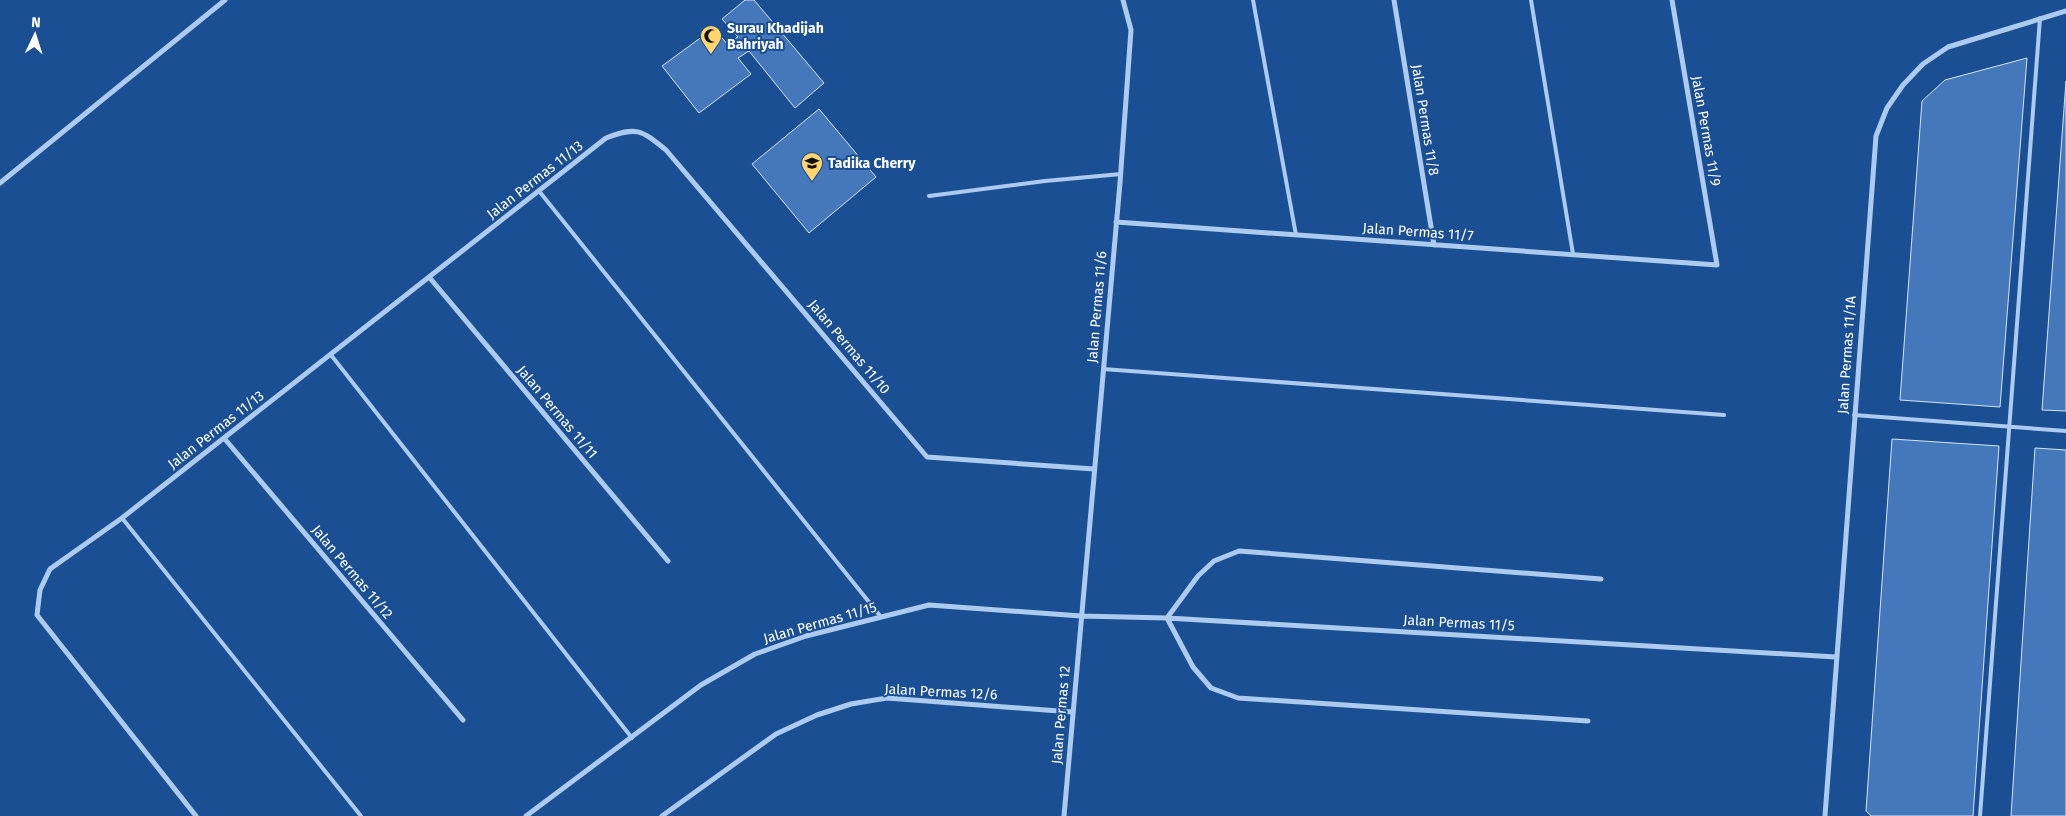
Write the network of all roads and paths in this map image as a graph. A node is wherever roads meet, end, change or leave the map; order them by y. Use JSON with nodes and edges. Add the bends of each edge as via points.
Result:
{"nodes":[{"id":1,"x":225,"y":0,"type":"edge"},
{"id":2,"x":1123,"y":0,"type":"edge"},
{"id":3,"x":1254,"y":0,"type":"edge"},
{"id":4,"x":1394,"y":0,"type":"edge"},
{"id":5,"x":1531,"y":0,"type":"edge"},
{"id":6,"x":1672,"y":0,"type":"edge"},
{"id":7,"x":2066,"y":11,"type":"edge"},
{"id":8,"x":2040,"y":18,"type":"junction"},
{"id":9,"x":639,"y":131,"type":"joint"},
{"id":10,"x":1120,"y":174,"type":"junction"},
{"id":11,"x":0,"y":183,"type":"edge"},
{"id":12,"x":539,"y":191,"type":"junction"},
{"id":13,"x":929,"y":196,"type":"dead end"},
{"id":14,"x":1116,"y":222,"type":"junction"},
{"id":15,"x":1296,"y":235,"type":"junction"},
{"id":16,"x":1434,"y":244,"type":"junction"},
{"id":17,"x":1572,"y":254,"type":"junction"},
{"id":18,"x":1718,"y":265,"type":"joint"},
{"id":19,"x":429,"y":277,"type":"junction"},
{"id":20,"x":331,"y":355,"type":"junction"},
{"id":21,"x":1103,"y":369,"type":"junction"},
{"id":22,"x":1724,"y":414,"type":"dead end"},
{"id":23,"x":1854,"y":415,"type":"junction"},
{"id":24,"x":2010,"y":427,"type":"junction"},
{"id":25,"x":2066,"y":432,"type":"edge"},
{"id":26,"x":224,"y":438,"type":"junction"},
{"id":27,"x":1094,"y":470,"type":"junction"},
{"id":28,"x":122,"y":518,"type":"junction"},
{"id":29,"x":668,"y":561,"type":"dead end"},
{"id":30,"x":1601,"y":579,"type":"dead end"},
{"id":31,"x":1080,"y":616,"type":"junction"},
{"id":32,"x":881,"y":617,"type":"junction"},
{"id":33,"x":1167,"y":618,"type":"junction"},
{"id":34,"x":1836,"y":656,"type":"junction"},
{"id":35,"x":1072,"y":712,"type":"junction"},
{"id":36,"x":463,"y":720,"type":"dead end"},
{"id":37,"x":1588,"y":721,"type":"dead end"},
{"id":38,"x":632,"y":738,"type":"junction"},
{"id":39,"x":196,"y":816,"type":"edge"},
{"id":40,"x":361,"y":816,"type":"edge"},
{"id":41,"x":526,"y":816,"type":"edge"},
{"id":42,"x":662,"y":816,"type":"edge"},
{"id":43,"x":1064,"y":816,"type":"edge"},
{"id":44,"x":1825,"y":816,"type":"edge"},
{"id":45,"x":1980,"y":816,"type":"edge"}],
"edges":[{"from":1,"to":11,"type":"street"},
{"from":2,"to":10,"type":"street","name":"Jalan Permas 11/6","via":[[1130,30]]},
{"from":3,"to":15,"type":"lane"},
{"from":4,"to":16,"type":"street","name":"Jalan Permas 11/8"},
{"from":5,"to":17,"type":"lane"},
{"from":6,"to":18,"type":"street","name":"Jalan Permas 11/9"},
{"from":7,"to":8,"type":"street","name":"Jalan Permas 11/1A"},
{"from":8,"to":23,"type":"street","name":"Jalan Permas 11/1A","via":[[1948,47],[1923,64],[1887,108],[1876,136]]},
{"from":8,"to":24,"type":"lane"},
{"from":9,"to":12,"type":"street","name":"Jalan Permas 11/13","via":[[606,138]]},
{"from":9,"to":27,"type":"street","name":"Jalan Permas 11/10","via":[[666,150],[927,457]]},
{"from":10,"to":13,"type":"lane"},
{"from":10,"to":14,"type":"street","name":"Jalan Permas 11/6"},
{"from":12,"to":19,"type":"street","name":"Jalan Permas 11/13"},
{"from":12,"to":32,"type":"lane"},
{"from":14,"to":15,"type":"street","name":"Jalan Permas 11/7"},
{"from":14,"to":21,"type":"street","name":"Jalan Permas 11/6"},
{"from":15,"to":16,"type":"street","name":"Jalan Permas 11/7"},
{"from":16,"to":17,"type":"street","name":"Jalan Permas 11/7"},
{"from":17,"to":18,"type":"street","name":"Jalan Permas 11/7"},
{"from":19,"to":20,"type":"street","name":"Jalan Permas 11/13"},
{"from":19,"to":29,"type":"street","name":"Jalan Permas 11/11"},
{"from":20,"to":26,"type":"street","name":"Jalan Permas 11/13"},
{"from":20,"to":38,"type":"lane"},
{"from":21,"to":22,"type":"lane"},
{"from":21,"to":27,"type":"street","name":"Jalan Permas 11/6"},
{"from":23,"to":24,"type":"lane"},
{"from":23,"to":34,"type":"street","name":"Jalan Permas 11/1A"},
{"from":24,"to":25,"type":"lane"},
{"from":24,"to":45,"type":"lane"},
{"from":26,"to":28,"type":"street","name":"Jalan Permas 11/13"},
{"from":26,"to":36,"type":"street","name":"Jalan Permas 11/12"},
{"from":27,"to":31,"type":"street","name":"Jalan Permas 11/6"},
{"from":28,"to":39,"type":"street","name":"Jalan Permas 11/13","via":[[50,569],[40,590],[37,615]]},
{"from":28,"to":40,"type":"lane"},
{"from":30,"to":33,"type":"street","via":[[1239,552],[1214,561],[1198,576]]},
{"from":31,"to":32,"type":"street","name":"Jalan Permas 11/15","via":[[929,605]]},
{"from":31,"to":33,"type":"street","name":"Jalan Permas 11/5"},
{"from":31,"to":35,"type":"street","name":"Jalan Permas 12"},
{"from":32,"to":38,"type":"street","name":"Jalan Permas 11/15","via":[[806,636],[755,654],[701,685]]},
{"from":33,"to":34,"type":"street","name":"Jalan Permas 11/5"},
{"from":33,"to":37,"type":"street","via":[[1193,667],[1210,688],[1238,698]]},
{"from":34,"to":44,"type":"street","name":"Jalan Permas 11/1A"},
{"from":35,"to":42,"type":"street","name":"Jalan Permas 12/6","via":[[887,698],[851,704],[776,734]]},
{"from":35,"to":43,"type":"street","name":"Jalan Permas 12"},
{"from":38,"to":41,"type":"street","name":"Jalan Permas 11/15"}]}
